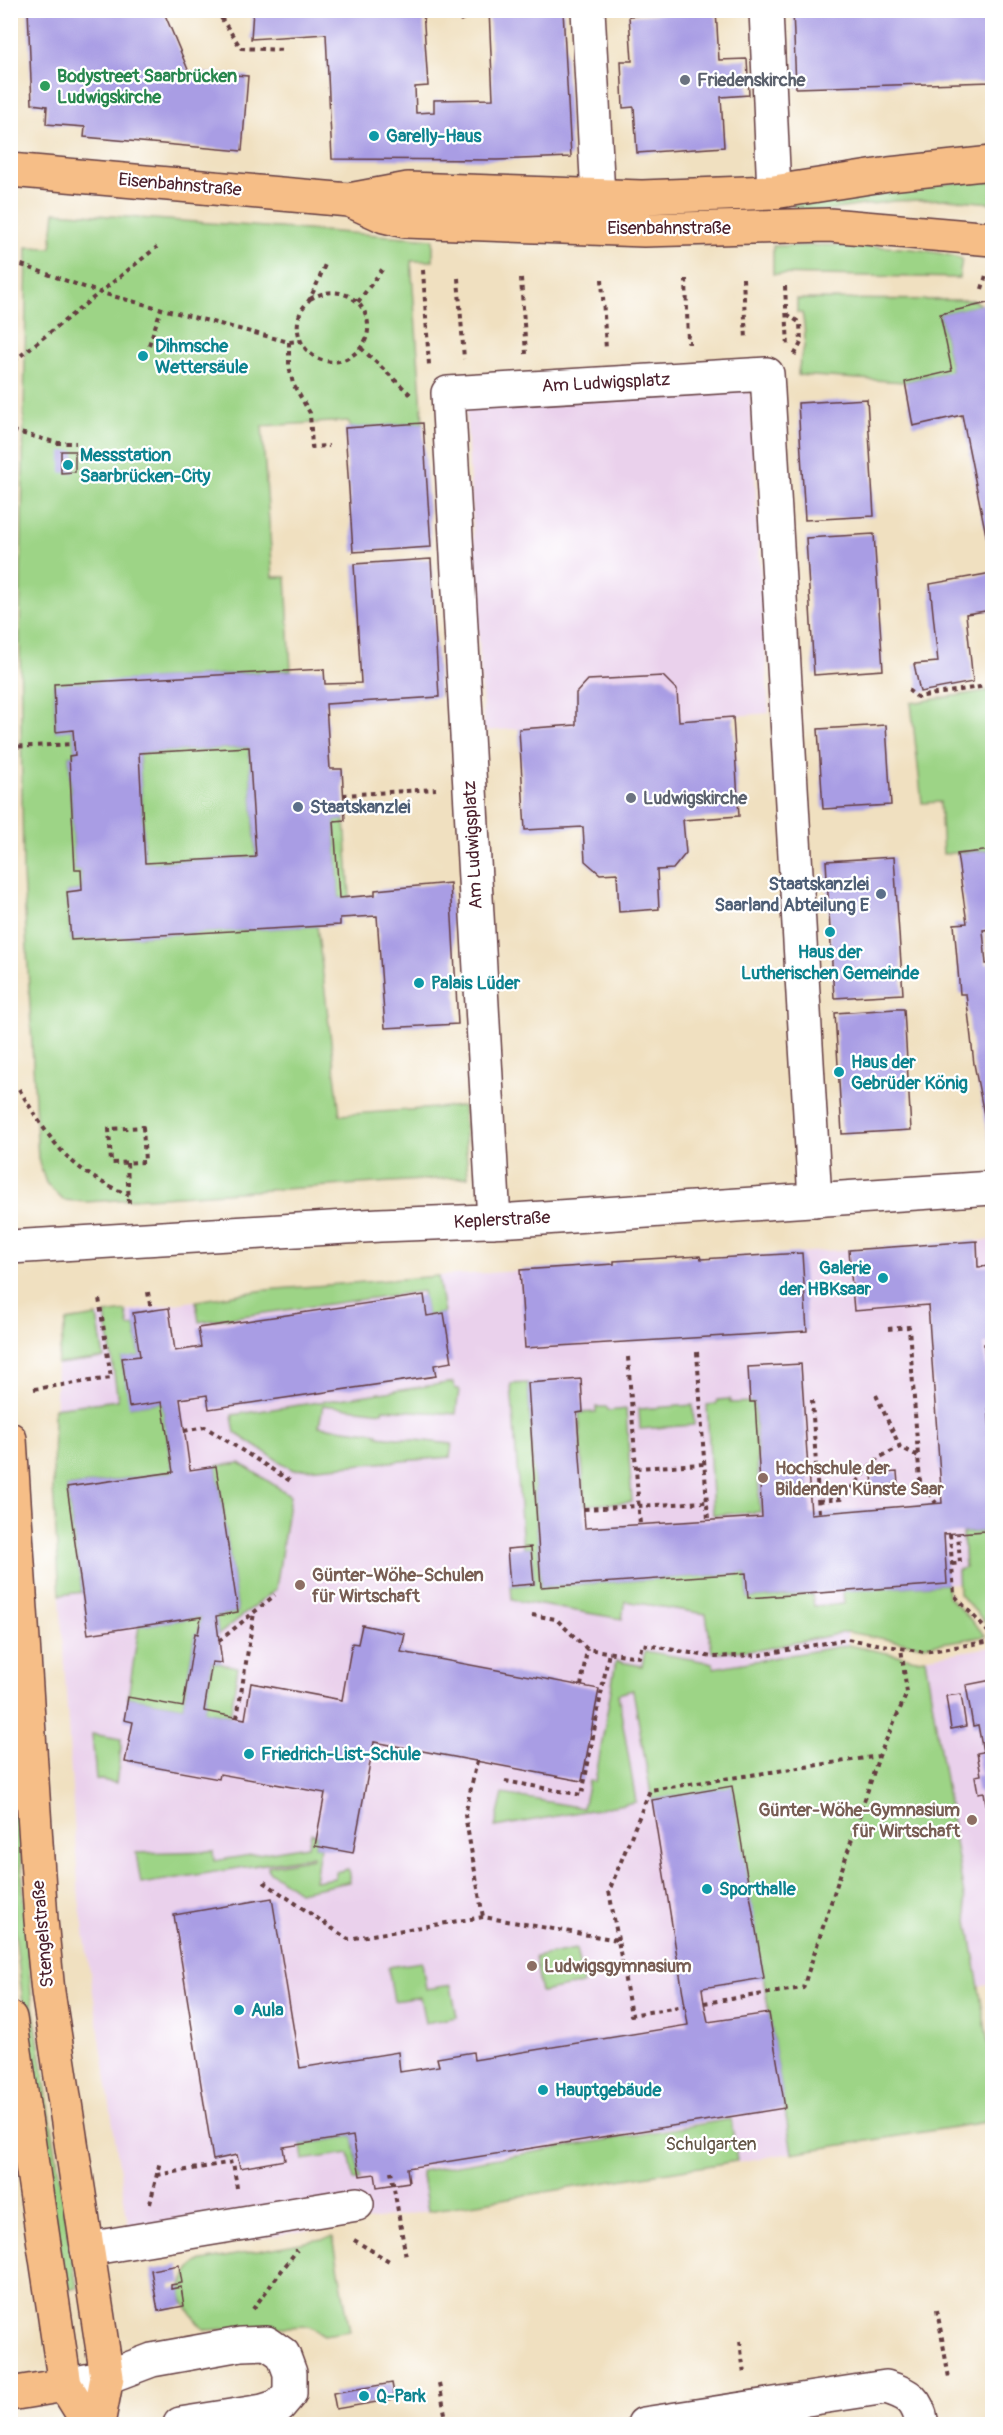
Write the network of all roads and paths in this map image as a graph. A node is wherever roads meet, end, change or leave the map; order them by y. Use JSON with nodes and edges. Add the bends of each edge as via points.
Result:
{"nodes":[{"id":1,"x":216,"y":10,"type":"edge"},
{"id":2,"x":588,"y":10,"type":"edge"},
{"id":3,"x":766,"y":10,"type":"edge"},
{"id":4,"x":284,"y":50,"type":"dead end"},
{"id":5,"x":993,"y":164,"type":"edge"},
{"id":6,"x":10,"y":170,"type":"edge"},
{"id":7,"x":774,"y":192,"type":"junction"},
{"id":8,"x":598,"y":196,"type":"junction"},
{"id":9,"x":349,"y":200,"type":"junction"},
{"id":10,"x":10,"y":203,"type":"edge"},
{"id":11,"x":993,"y":218,"type":"edge"},
{"id":12,"x":13,"y":221,"type":"dead end"},
{"id":13,"x":829,"y":225,"type":"junction"},
{"id":14,"x":993,"y":239,"type":"edge"},
{"id":15,"x":157,"y":247,"type":"dead end"},
{"id":16,"x":13,"y":262,"type":"dead end"},
{"id":17,"x":327,"y":262,"type":"dead end"},
{"id":18,"x":384,"y":267,"type":"dead end"},
{"id":19,"x":423,"y":270,"type":"dead end"},
{"id":20,"x":458,"y":278,"type":"dead end"},
{"id":21,"x":521,"y":278,"type":"dead end"},
{"id":22,"x":743,"y":278,"type":"dead end"},
{"id":23,"x":602,"y":279,"type":"dead end"},
{"id":24,"x":686,"y":279,"type":"dead end"},
{"id":25,"x":785,"y":286,"type":"dead end"},
{"id":26,"x":102,"y":293,"type":"junction"},
{"id":27,"x":310,"y":299,"type":"junction"},
{"id":28,"x":358,"y":302,"type":"junction"},
{"id":29,"x":161,"y":309,"type":"junction"},
{"id":30,"x":787,"y":314,"type":"junction"},
{"id":31,"x":606,"y":340,"type":"dead end"},
{"id":32,"x":735,"y":340,"type":"dead end"},
{"id":33,"x":300,"y":341,"type":"junction"},
{"id":34,"x":289,"y":342,"type":"junction"},
{"id":35,"x":700,"y":342,"type":"dead end"},
{"id":36,"x":148,"y":345,"type":"dead end"},
{"id":37,"x":788,"y":345,"type":"dead end"},
{"id":38,"x":361,"y":348,"type":"junction"},
{"id":39,"x":516,"y":355,"type":"dead end"},
{"id":40,"x":474,"y":358,"type":"dead end"},
{"id":41,"x":793,"y":360,"type":"dead end"},
{"id":42,"x":14,"y":361,"type":"dead end"},
{"id":43,"x":448,"y":393,"type":"junction"},
{"id":44,"x":411,"y":396,"type":"dead end"},
{"id":45,"x":13,"y":431,"type":"dead end"},
{"id":46,"x":76,"y":443,"type":"dead end"},
{"id":47,"x":329,"y":446,"type":"dead end"},
{"id":48,"x":993,"y":686,"type":"edge"},
{"id":49,"x":908,"y":690,"type":"dead end"},
{"id":50,"x":74,"y":744,"type":"dead end"},
{"id":51,"x":10,"y":747,"type":"edge"},
{"id":52,"x":470,"y":787,"type":"junction"},
{"id":53,"x":343,"y":795,"type":"dead end"},
{"id":54,"x":19,"y":1089,"type":"dead end"},
{"id":55,"x":127,"y":1163,"type":"junction"},
{"id":56,"x":993,"y":1188,"type":"edge"},
{"id":57,"x":129,"y":1195,"type":"junction"},
{"id":58,"x":815,"y":1200,"type":"junction"},
{"id":59,"x":129,"y":1206,"type":"dead end"},
{"id":60,"x":494,"y":1221,"type":"junction"},
{"id":61,"x":10,"y":1247,"type":"edge"},
{"id":62,"x":148,"y":1292,"type":"dead end"},
{"id":63,"x":99,"y":1298,"type":"dead end"},
{"id":64,"x":151,"y":1311,"type":"dead end"},
{"id":65,"x":888,"y":1329,"type":"dead end"},
{"id":66,"x":697,"y":1352,"type":"dead end"},
{"id":67,"x":628,"y":1357,"type":"dead end"},
{"id":68,"x":34,"y":1389,"type":"dead end"},
{"id":69,"x":876,"y":1395,"type":"dead end"},
{"id":70,"x":812,"y":1400,"type":"dead end"},
{"id":71,"x":184,"y":1431,"type":"dead end"},
{"id":72,"x":10,"y":1440,"type":"edge"},
{"id":73,"x":900,"y":1447,"type":"junction"},
{"id":74,"x":918,"y":1456,"type":"junction"},
{"id":75,"x":704,"y":1464,"type":"junction"},
{"id":76,"x":636,"y":1468,"type":"junction"},
{"id":77,"x":292,"y":1482,"type":"dead end"},
{"id":78,"x":819,"y":1501,"type":"junction"},
{"id":79,"x":707,"y":1502,"type":"junction"},
{"id":80,"x":936,"y":1503,"type":"dead end"},
{"id":81,"x":638,"y":1506,"type":"junction"},
{"id":82,"x":584,"y":1509,"type":"dead end"},
{"id":83,"x":819,"y":1513,"type":"dead end"},
{"id":84,"x":708,"y":1520,"type":"dead end"},
{"id":85,"x":640,"y":1525,"type":"dead end"},
{"id":86,"x":950,"y":1534,"type":"dead end"},
{"id":87,"x":958,"y":1534,"type":"dead end"},
{"id":88,"x":952,"y":1564,"type":"junction"},
{"id":89,"x":275,"y":1595,"type":"dead end"},
{"id":90,"x":254,"y":1613,"type":"junction"},
{"id":91,"x":532,"y":1615,"type":"dead end"},
{"id":92,"x":993,"y":1636,"type":"edge"},
{"id":93,"x":219,"y":1641,"type":"dead end"},
{"id":94,"x":993,"y":1641,"type":"edge"},
{"id":95,"x":901,"y":1648,"type":"junction"},
{"id":96,"x":587,"y":1649,"type":"junction"},
{"id":97,"x":609,"y":1652,"type":"junction"},
{"id":98,"x":581,"y":1686,"type":"dead end"},
{"id":99,"x":237,"y":1718,"type":"dead end"},
{"id":100,"x":879,"y":1756,"type":"junction"},
{"id":101,"x":477,"y":1761,"type":"dead end"},
{"id":102,"x":505,"y":1781,"type":"dead end"},
{"id":103,"x":264,"y":1882,"type":"dead end"},
{"id":104,"x":483,"y":1917,"type":"junction"},
{"id":105,"x":618,"y":1940,"type":"junction"},
{"id":106,"x":704,"y":2003,"type":"dead end"},
{"id":107,"x":685,"y":2006,"type":"dead end"},
{"id":108,"x":10,"y":2018,"type":"edge"},
{"id":109,"x":160,"y":2161,"type":"dead end"},
{"id":110,"x":391,"y":2171,"type":"dead end"},
{"id":111,"x":157,"y":2175,"type":"junction"},
{"id":112,"x":357,"y":2204,"type":"dead end"},
{"id":113,"x":147,"y":2214,"type":"dead end"},
{"id":114,"x":243,"y":2224,"type":"junction"},
{"id":115,"x":350,"y":2237,"type":"dead end"},
{"id":116,"x":301,"y":2244,"type":"dead end"},
{"id":117,"x":87,"y":2249,"type":"junction"},
{"id":118,"x":406,"y":2257,"type":"dead end"},
{"id":119,"x":389,"y":2261,"type":"dead end"},
{"id":120,"x":937,"y":2310,"type":"dead end"},
{"id":121,"x":241,"y":2344,"type":"junction"},
{"id":122,"x":107,"y":2377,"type":"junction"},
{"id":123,"x":948,"y":2378,"type":"dead end"},
{"id":124,"x":439,"y":2383,"type":"dead end"},
{"id":125,"x":65,"y":2385,"type":"junction"},
{"id":126,"x":10,"y":2394,"type":"edge"},
{"id":127,"x":262,"y":2410,"type":"junction"},
{"id":128,"x":921,"y":2420,"type":"edge"},
{"id":129,"x":89,"y":2424,"type":"edge"},
{"id":130,"x":98,"y":2424,"type":"edge"},
{"id":131,"x":180,"y":2424,"type":"edge"},
{"id":132,"x":298,"y":2424,"type":"edge"},
{"id":133,"x":447,"y":2424,"type":"edge"},
{"id":134,"x":644,"y":2424,"type":"edge"}],
"edges":[{"from":1,"to":4,"type":"path","via":[[241,48]]},
{"from":2,"to":8,"type":"street"},
{"from":3,"to":7,"type":"street"},
{"from":5,"to":7,"type":"main road","name":"Eisenbahnstraße","via":[[889,174]]},
{"from":6,"to":9,"type":"main road","name":"Eisenbahnstraße"},
{"from":7,"to":8,"type":"main road","name":"Eisenbahnstraße"},
{"from":8,"to":9,"type":"main road","name":"Eisenbahnstraße","via":[[408,189]]},
{"from":9,"to":13,"type":"main road","name":"Eisenbahnstraße","via":[[384,216],[424,222],[644,230]]},
{"from":10,"to":12,"type":"path"},
{"from":11,"to":13,"type":"main road","via":[[937,214]]},
{"from":13,"to":14,"type":"main road","name":"Eisenbahnstraße"},
{"from":15,"to":26,"type":"path"},
{"from":16,"to":26,"type":"path"},
{"from":17,"to":27,"type":"path"},
{"from":18,"to":28,"type":"path"},
{"from":19,"to":43,"type":"path","via":[[430,381]]},
{"from":20,"to":40,"type":"path","via":[[464,359]]},
{"from":21,"to":39,"type":"path","via":[[527,354]]},
{"from":22,"to":32,"type":"path","via":[[747,340]]},
{"from":23,"to":31,"type":"path"},
{"from":24,"to":35,"type":"path","via":[[688,342]]},
{"from":25,"to":30,"type":"path"},
{"from":26,"to":29,"type":"path"},
{"from":26,"to":42,"type":"path"},
{"from":27,"to":28,"type":"path","via":[[329,291],[341,292]]},
{"from":27,"to":33,"type":"path","via":[[299,317]]},
{"from":28,"to":38,"type":"path","via":[[368,324]]},
{"from":29,"to":34,"type":"path"},
{"from":29,"to":36,"type":"path"},
{"from":30,"to":37,"type":"path"},
{"from":30,"to":41,"type":"path","via":[[800,323],[801,343]]},
{"from":33,"to":34,"type":"path"},
{"from":33,"to":38,"type":"path","via":[[309,353],[332,362],[344,361]]},
{"from":34,"to":47,"type":"path","via":[[293,384],[310,413],[312,447]]},
{"from":38,"to":44,"type":"path"},
{"from":43,"to":52,"type":"street","name":"Am Ludwigsplatz"},
{"from":43,"to":58,"type":"street","name":"Am Ludwigsplatz","via":[[767,374]]},
{"from":45,"to":46,"type":"path","via":[[58,443]]},
{"from":48,"to":49,"type":"path","via":[[917,697]]},
{"from":50,"to":51,"type":"path"},
{"from":52,"to":53,"type":"path"},
{"from":52,"to":60,"type":"street","name":"Am Ludwigsplatz"},
{"from":54,"to":57,"type":"path","via":[[54,1144],[78,1168]]},
{"from":55,"to":55,"type":"path","via":[[145,1162],[143,1127],[109,1129],[111,1163]]},
{"from":55,"to":57,"type":"path"},
{"from":56,"to":58,"type":"street","name":"Keplerstraße"},
{"from":57,"to":59,"type":"path"},
{"from":58,"to":60,"type":"street","name":"Keplerstraße"},
{"from":60,"to":61,"type":"street","name":"Keplerstraße"},
{"from":62,"to":64,"type":"path"},
{"from":63,"to":68,"type":"path","via":[[111,1378]]},
{"from":65,"to":74,"type":"path","via":[[909,1328]]},
{"from":66,"to":75,"type":"path"},
{"from":67,"to":76,"type":"path"},
{"from":69,"to":73,"type":"path"},
{"from":70,"to":78,"type":"path"},
{"from":71,"to":77,"type":"path","via":[[205,1427]]},
{"from":72,"to":117,"type":"main road","name":"Stengelstraße","via":[[46,1971]]},
{"from":73,"to":74,"type":"path"},
{"from":73,"to":78,"type":"path","via":[[878,1458],[841,1499]]},
{"from":74,"to":80,"type":"path","via":[[920,1481]]},
{"from":75,"to":76,"type":"path"},
{"from":75,"to":79,"type":"path"},
{"from":76,"to":81,"type":"path"},
{"from":78,"to":83,"type":"path"},
{"from":79,"to":81,"type":"path"},
{"from":79,"to":84,"type":"path"},
{"from":81,"to":82,"type":"path"},
{"from":81,"to":85,"type":"path"},
{"from":86,"to":88,"type":"path"},
{"from":87,"to":88,"type":"path","via":[[960,1563]]},
{"from":88,"to":92,"type":"path","via":[[954,1595]]},
{"from":89,"to":90,"type":"path"},
{"from":90,"to":93,"type":"path"},
{"from":90,"to":99,"type":"path"},
{"from":91,"to":96,"type":"path","via":[[556,1619]]},
{"from":94,"to":95,"type":"path","via":[[924,1652]]},
{"from":95,"to":97,"type":"path","via":[[847,1639],[760,1655],[712,1657],[642,1644],[639,1657]]},
{"from":95,"to":100,"type":"path","via":[[907,1694]]},
{"from":96,"to":97,"type":"path"},
{"from":96,"to":98,"type":"path"},
{"from":97,"to":102,"type":"path","via":[[582,1795]]},
{"from":100,"to":105,"type":"path","via":[[650,1790],[609,1891]]},
{"from":100,"to":106,"type":"path","via":[[803,1988]]},
{"from":101,"to":104,"type":"path","via":[[465,1815]]},
{"from":103,"to":104,"type":"path","via":[[348,1939]]},
{"from":104,"to":105,"type":"path"},
{"from":105,"to":107,"type":"path","via":[[631,2015]]},
{"from":108,"to":125,"type":"main road"},
{"from":109,"to":111,"type":"path"},
{"from":110,"to":118,"type":"path"},
{"from":111,"to":113,"type":"path"},
{"from":111,"to":114,"type":"path","via":[[233,2162]]},
{"from":112,"to":114,"type":"street"},
{"from":114,"to":117,"type":"street"},
{"from":115,"to":119,"type":"path"},
{"from":116,"to":121,"type":"path","via":[[248,2317]]},
{"from":117,"to":122,"type":"main road","name":"Stengelstraße"},
{"from":120,"to":123,"type":"path"},
{"from":121,"to":122,"type":"street","via":[[152,2360]]},
{"from":121,"to":127,"type":"street","via":[[267,2343],[283,2354],[290,2373],[290,2393],[279,2406]]},
{"from":122,"to":125,"type":"street"},
{"from":122,"to":130,"type":"main road","name":"Stengelstraße"},
{"from":124,"to":133,"type":"path"},
{"from":125,"to":126,"type":"main road"},
{"from":125,"to":129,"type":"main road"},
{"from":127,"to":131,"type":"street"},
{"from":127,"to":132,"type":"street"},
{"from":128,"to":134,"type":"street","via":[[919,2409],[905,2393],[886,2387]]}]}
